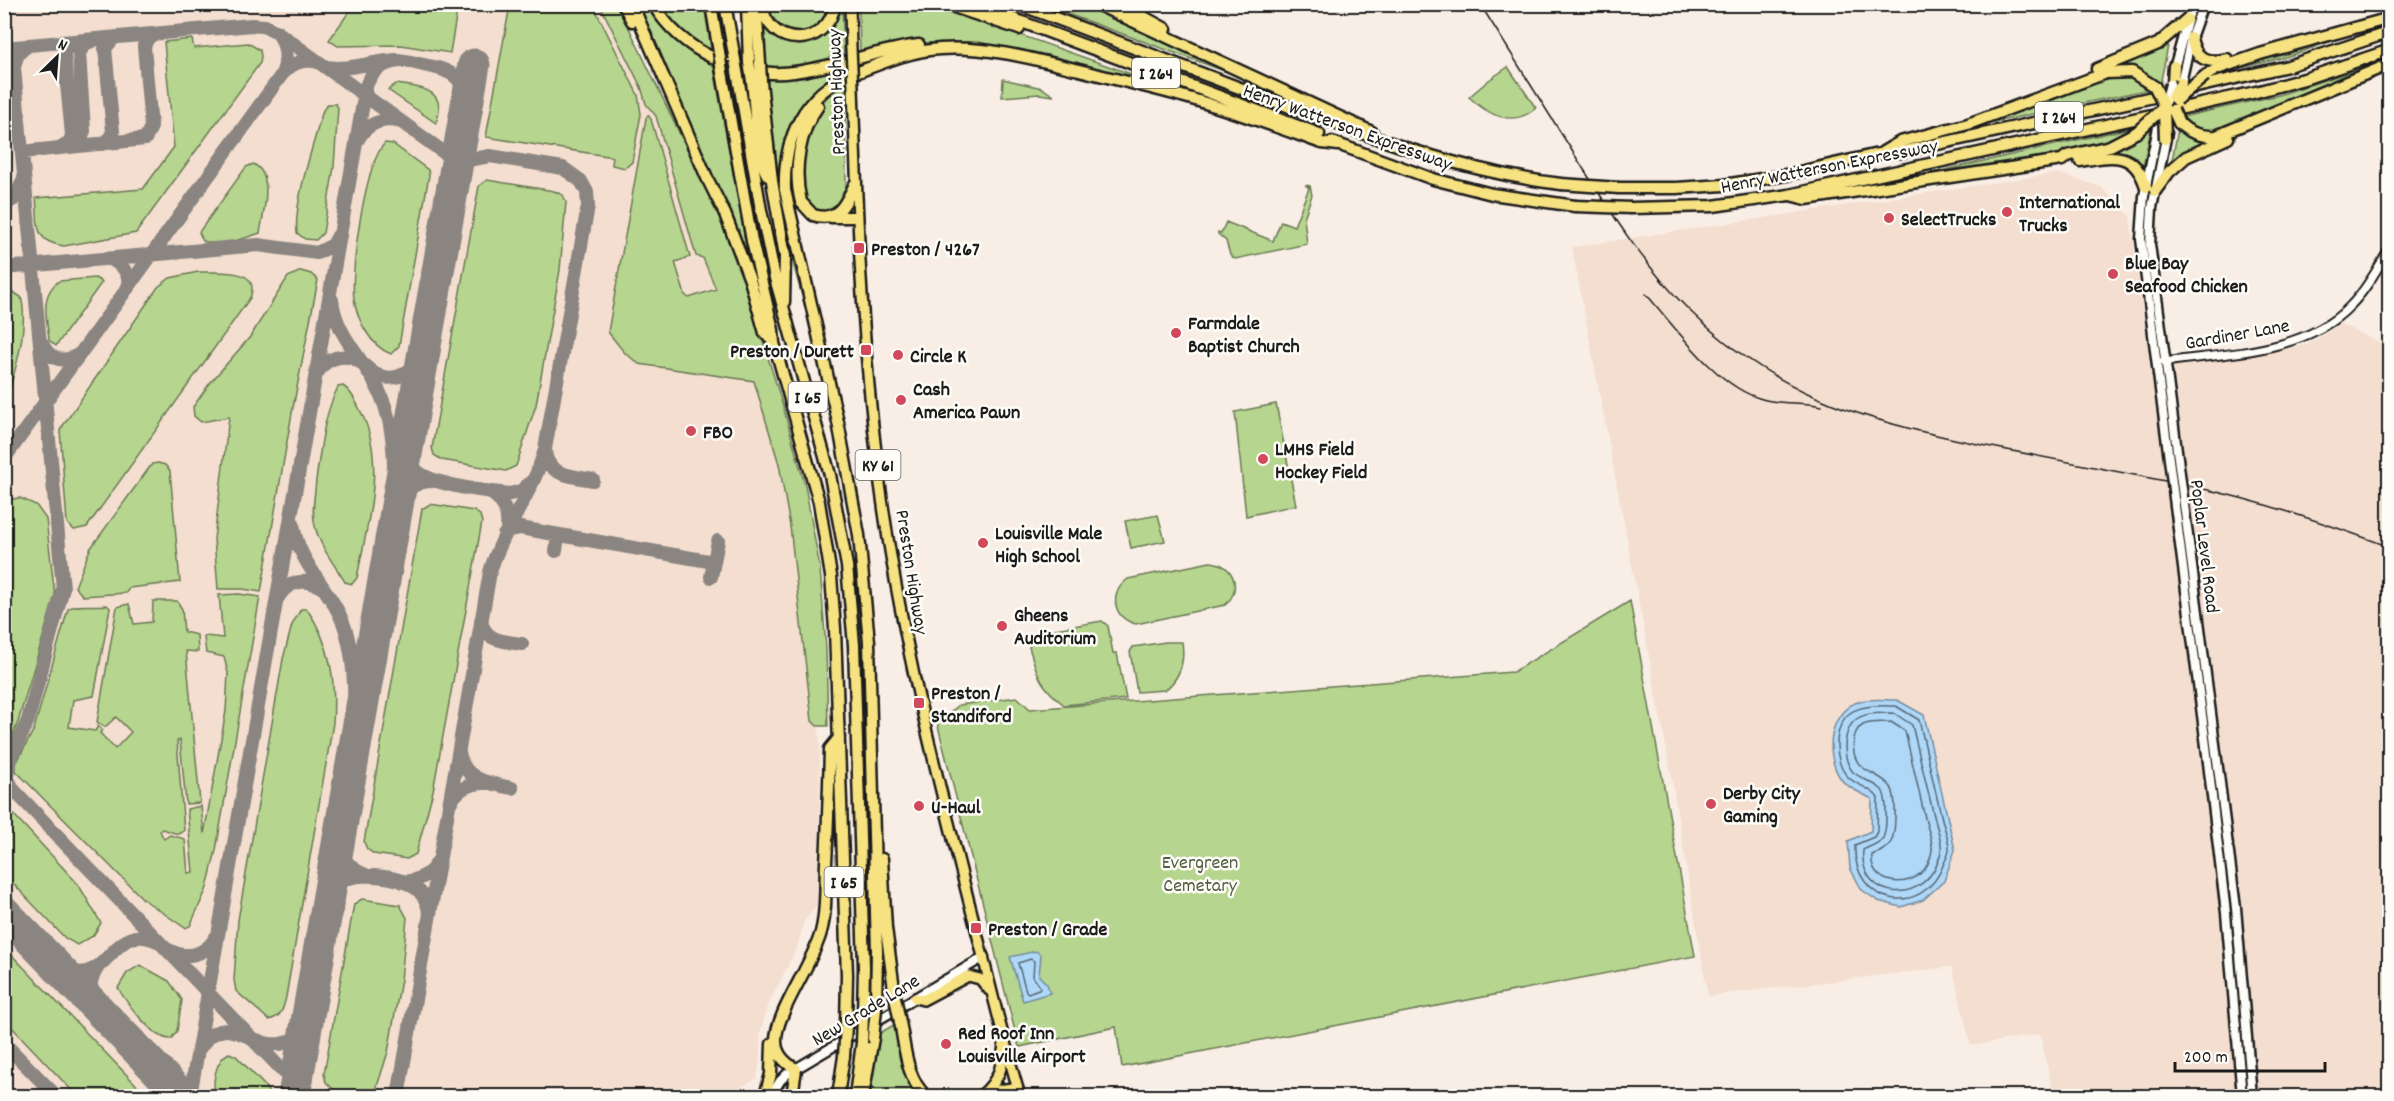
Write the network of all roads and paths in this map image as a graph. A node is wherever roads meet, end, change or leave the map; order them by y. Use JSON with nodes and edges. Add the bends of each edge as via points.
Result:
{"nodes":[{"id":1,"x":623,"y":4,"type":"edge"},
{"id":2,"x":632,"y":4,"type":"edge"},
{"id":3,"x":653,"y":4,"type":"edge"},
{"id":4,"x":711,"y":4,"type":"edge"},
{"id":5,"x":726,"y":4,"type":"edge"},
{"id":6,"x":732,"y":4,"type":"edge"},
{"id":7,"x":747,"y":4,"type":"edge"},
{"id":8,"x":756,"y":4,"type":"edge"},
{"id":9,"x":762,"y":4,"type":"edge"},
{"id":10,"x":835,"y":4,"type":"edge"},
{"id":11,"x":850,"y":4,"type":"edge"},
{"id":12,"x":945,"y":4,"type":"edge"},
{"id":13,"x":974,"y":4,"type":"edge"},
{"id":14,"x":1018,"y":4,"type":"edge"},
{"id":15,"x":1096,"y":4,"type":"edge"},
{"id":16,"x":1120,"y":4,"type":"edge"},
{"id":17,"x":2192,"y":4,"type":"edge"},
{"id":18,"x":2203,"y":4,"type":"edge"},
{"id":19,"x":2390,"y":18,"type":"edge"},
{"id":20,"x":2187,"y":19,"type":"junction"},
{"id":21,"x":730,"y":32,"type":"junction"},
{"id":22,"x":2390,"y":33,"type":"edge"},
{"id":23,"x":2191,"y":38,"type":"junction"},
{"id":24,"x":2390,"y":50,"type":"edge"},
{"id":25,"x":1091,"y":51,"type":"junction"},
{"id":26,"x":1201,"y":52,"type":"junction"},
{"id":27,"x":1006,"y":53,"type":"junction"},
{"id":28,"x":2260,"y":54,"type":"junction"},
{"id":29,"x":754,"y":63,"type":"junction"},
{"id":30,"x":2390,"y":64,"type":"edge"},
{"id":31,"x":2174,"y":66,"type":"joint"},
{"id":32,"x":850,"y":75,"type":"junction"},
{"id":33,"x":2087,"y":78,"type":"junction"},
{"id":34,"x":2176,"y":83,"type":"junction"},
{"id":35,"x":2168,"y":106,"type":"junction"},
{"id":36,"x":2174,"y":124,"type":"junction"},
{"id":37,"x":2233,"y":130,"type":"junction"},
{"id":38,"x":2165,"y":139,"type":"junction"},
{"id":39,"x":1393,"y":144,"type":"junction"},
{"id":40,"x":1338,"y":145,"type":"junction"},
{"id":41,"x":695,"y":151,"type":"junction"},
{"id":42,"x":1882,"y":153,"type":"junction"},
{"id":43,"x":2062,"y":160,"type":"junction"},
{"id":44,"x":855,"y":184,"type":"junction"},
{"id":45,"x":2150,"y":189,"type":"junction"},
{"id":46,"x":1790,"y":195,"type":"junction"},
{"id":47,"x":831,"y":217,"type":"junction"},
{"id":48,"x":857,"y":217,"type":"junction"},
{"id":49,"x":2390,"y":248,"type":"edge"},
{"id":50,"x":783,"y":311,"type":"junction"},
{"id":51,"x":774,"y":343,"type":"junction"},
{"id":52,"x":2161,"y":362,"type":"junction"},
{"id":53,"x":839,"y":738,"type":"junction"},
{"id":54,"x":2210,"y":745,"type":"junction"},
{"id":55,"x":874,"y":807,"type":"junction"},
{"id":56,"x":984,"y":957,"type":"junction"},
{"id":57,"x":802,"y":977,"type":"junction"},
{"id":58,"x":915,"y":998,"type":"junction"},
{"id":59,"x":994,"y":999,"type":"junction"},
{"id":60,"x":1005,"y":1038,"type":"junction"},
{"id":61,"x":796,"y":1069,"type":"junction"},
{"id":62,"x":1018,"y":1092,"type":"edge"},
{"id":63,"x":765,"y":1096,"type":"edge"},
{"id":64,"x":771,"y":1096,"type":"edge"},
{"id":65,"x":792,"y":1096,"type":"edge"},
{"id":66,"x":838,"y":1096,"type":"edge"},
{"id":67,"x":855,"y":1096,"type":"edge"},
{"id":68,"x":863,"y":1096,"type":"edge"},
{"id":69,"x":926,"y":1096,"type":"edge"},
{"id":70,"x":981,"y":1096,"type":"edge"},
{"id":71,"x":990,"y":1096,"type":"edge"},
{"id":72,"x":2242,"y":1096,"type":"edge"},
{"id":73,"x":2252,"y":1096,"type":"edge"}],
"edges":[{"from":1,"to":41,"type":"highway"},
{"from":2,"to":41,"type":"highway"},
{"from":3,"to":27,"type":"highway","via":[[674,32],[699,52],[765,73],[796,72],[886,50],[933,44],[985,46]]},
{"from":4,"to":51,"type":"highway","number":"I 65","bridge":true},
{"from":5,"to":21,"type":"highway","number":"I 65"},
{"from":6,"to":21,"type":"highway","via":[[734,22]]},
{"from":7,"to":29,"type":"highway"},
{"from":8,"to":29,"type":"highway"},
{"from":9,"to":10,"type":"highway","via":[[766,19],[775,30],[799,39],[823,29],[832,18]]},
{"from":11,"to":44,"type":"main road","name":"Preston Highway","number":"KY 61","bridge":true},
{"from":12,"to":25,"type":"highway"},
{"from":13,"to":25,"type":"highway","name":"Henry Watterson Expressway","number":"I 264"},
{"from":14,"to":39,"type":"highway","name":"Henry Watterson Expressway","number":"I 264"},
{"from":15,"to":26,"type":"highway"},
{"from":16,"to":26,"type":"highway"},
{"from":17,"to":20,"type":"main road"},
{"from":18,"to":23,"type":"main road"},
{"from":19,"to":28,"type":"highway"},
{"from":20,"to":31,"type":"main road"},
{"from":20,"to":33,"type":"highway","via":[[2158,44],[2090,72]]},
{"from":21,"to":50,"type":"highway","number":"I 65","bridge":true,"via":[[765,234]]},
{"from":22,"to":42,"type":"highway","name":"Henry Watterson Expressway","number":"I 264","via":[[2260,74]]},
{"from":23,"to":28,"type":"highway","via":[[2195,51],[2207,61]]},
{"from":23,"to":34,"type":"main road"},
{"from":24,"to":46,"type":"highway","name":"Henry Watterson Expressway","number":"I 264","via":[[2256,92]]},
{"from":25,"to":40,"type":"highway","name":"Henry Watterson Expressway","number":"I 264"},
{"from":26,"to":39,"type":"highway","via":[[1357,123]]},
{"from":27,"to":32,"type":"highway","via":[[929,50]]},
{"from":27,"to":40,"type":"highway","via":[[1182,96]]},
{"from":28,"to":35,"type":"highway","bridge":true,"via":[[2217,69]]},
{"from":29,"to":50,"type":"highway","bridge":true,"via":[[764,169],[772,181],[785,256]]},
{"from":30,"to":37,"type":"highway"},
{"from":31,"to":34,"type":"highway"},
{"from":32,"to":47,"type":"highway","via":[[830,90],[813,112],[799,151],[801,202],[813,215]]},
{"from":32,"to":55,"type":"highway","via":[[824,91],[800,118],[787,150],[784,177],[856,510],[868,616]]},
{"from":33,"to":35,"type":"highway","bridge":true,"via":[[2123,71],[2140,75],[2155,87]]},
{"from":33,"to":42,"type":"highway","via":[[1968,124],[1900,142]]},
{"from":34,"to":35,"type":"highway","bridge":true},
{"from":35,"to":36,"type":"highway","bridge":true},
{"from":35,"to":38,"type":"highway","bridge":true},
{"from":35,"to":43,"type":"highway","bridge":true,"via":[[2138,132],[2110,146]]},
{"from":35,"to":45,"type":"main road","name":"Poplar Level Road","bridge":true,"via":[[2158,127]]},
{"from":36,"to":37,"type":"highway","via":[[2207,136]]},
{"from":36,"to":38,"type":"main road","name":"Poplar Level Road"},
{"from":37,"to":45,"type":"highway","via":[[2228,138],[2186,157]]},
{"from":38,"to":45,"type":"main road","name":"Poplar Level Road"},
{"from":39,"to":42,"type":"highway","name":"Henry Watterson Expressway","number":"I 264","bridge":true,"via":[[1483,171],[1619,189],[1724,185]]},
{"from":40,"to":46,"type":"highway","name":"Henry Watterson Expressway","number":"I 264","bridge":true,"via":[[1469,189],[1575,206],[1713,206]]},
{"from":41,"to":51,"type":"highway","via":[[736,240],[765,333]]},
{"from":43,"to":45,"type":"highway","via":[[2067,163],[2121,157],[2136,166]]},
{"from":43,"to":46,"type":"highway","via":[[1806,199]]},
{"from":44,"to":47,"type":"highway","via":[[842,210]]},
{"from":44,"to":48,"type":"main road","name":"Preston Highway","number":"KY 61"},
{"from":45,"to":52,"type":"main road","name":"Poplar Level Road","via":[[2150,244]]},
{"from":45,"to":52,"type":"main road","name":"Poplar Level Road","via":[[2141,214],[2141,239]]},
{"from":47,"to":48,"type":"highway"},
{"from":48,"to":56,"type":"main road","name":"Preston Highway","number":"KY 61","via":[[875,442],[895,580],[924,722]]},
{"from":49,"to":52,"type":"street","name":"Gardiner Lane","via":[[2352,304],[2321,330],[2286,344]]},
{"from":50,"to":67,"type":"highway","number":"I 65","bridge":true,"via":[[824,452],[843,538],[852,613],[864,967],[862,1043]]},
{"from":51,"to":53,"type":"highway","number":"I 65","via":[[825,537],[835,620]]},
{"from":52,"to":54,"type":"main road","name":"Poplar Level Road","bridge":true},
{"from":53,"to":57,"type":"highway","via":[[830,749],[824,917]]},
{"from":53,"to":66,"type":"highway","number":"I 65","bridge":true,"via":[[847,975],[844,1056]]},
{"from":54,"to":72,"type":"main road","name":"Poplar Level Road"},
{"from":54,"to":73,"type":"main road","name":"Poplar Level Road","via":[[2236,908]]},
{"from":55,"to":68,"type":"highway","bridge":true,"via":[[876,1009]]},
{"from":55,"to":69,"type":"highway","bridge":true,"via":[[880,814],[886,928],[895,998],[912,1077]]},
{"from":56,"to":58,"type":"main road","name":"New Grade Lane"},
{"from":56,"to":59,"type":"main road","name":"Preston Highway","number":"KY 61"},
{"from":57,"to":61,"type":"highway","via":[[778,1025],[776,1042],[782,1060]]},
{"from":57,"to":63,"type":"highway","via":[[773,1027],[771,1074]]},
{"from":58,"to":59,"type":"main road","via":[[923,1000],[971,976],[984,982]]},
{"from":58,"to":61,"type":"main road","name":"New Grade Lane"},
{"from":59,"to":60,"type":"main road","name":"Preston Highway","number":"KY 61"},
{"from":60,"to":62,"type":"main road","name":"Preston Highway","number":"KY 61"},
{"from":60,"to":70,"type":"highway","via":[[1001,1071]]},
{"from":61,"to":64,"type":"main road","name":"New Grade Lane"},
{"from":61,"to":65,"type":"highway"},
{"from":62,"to":71,"type":"highway","via":[[1001,1090]]}]}
